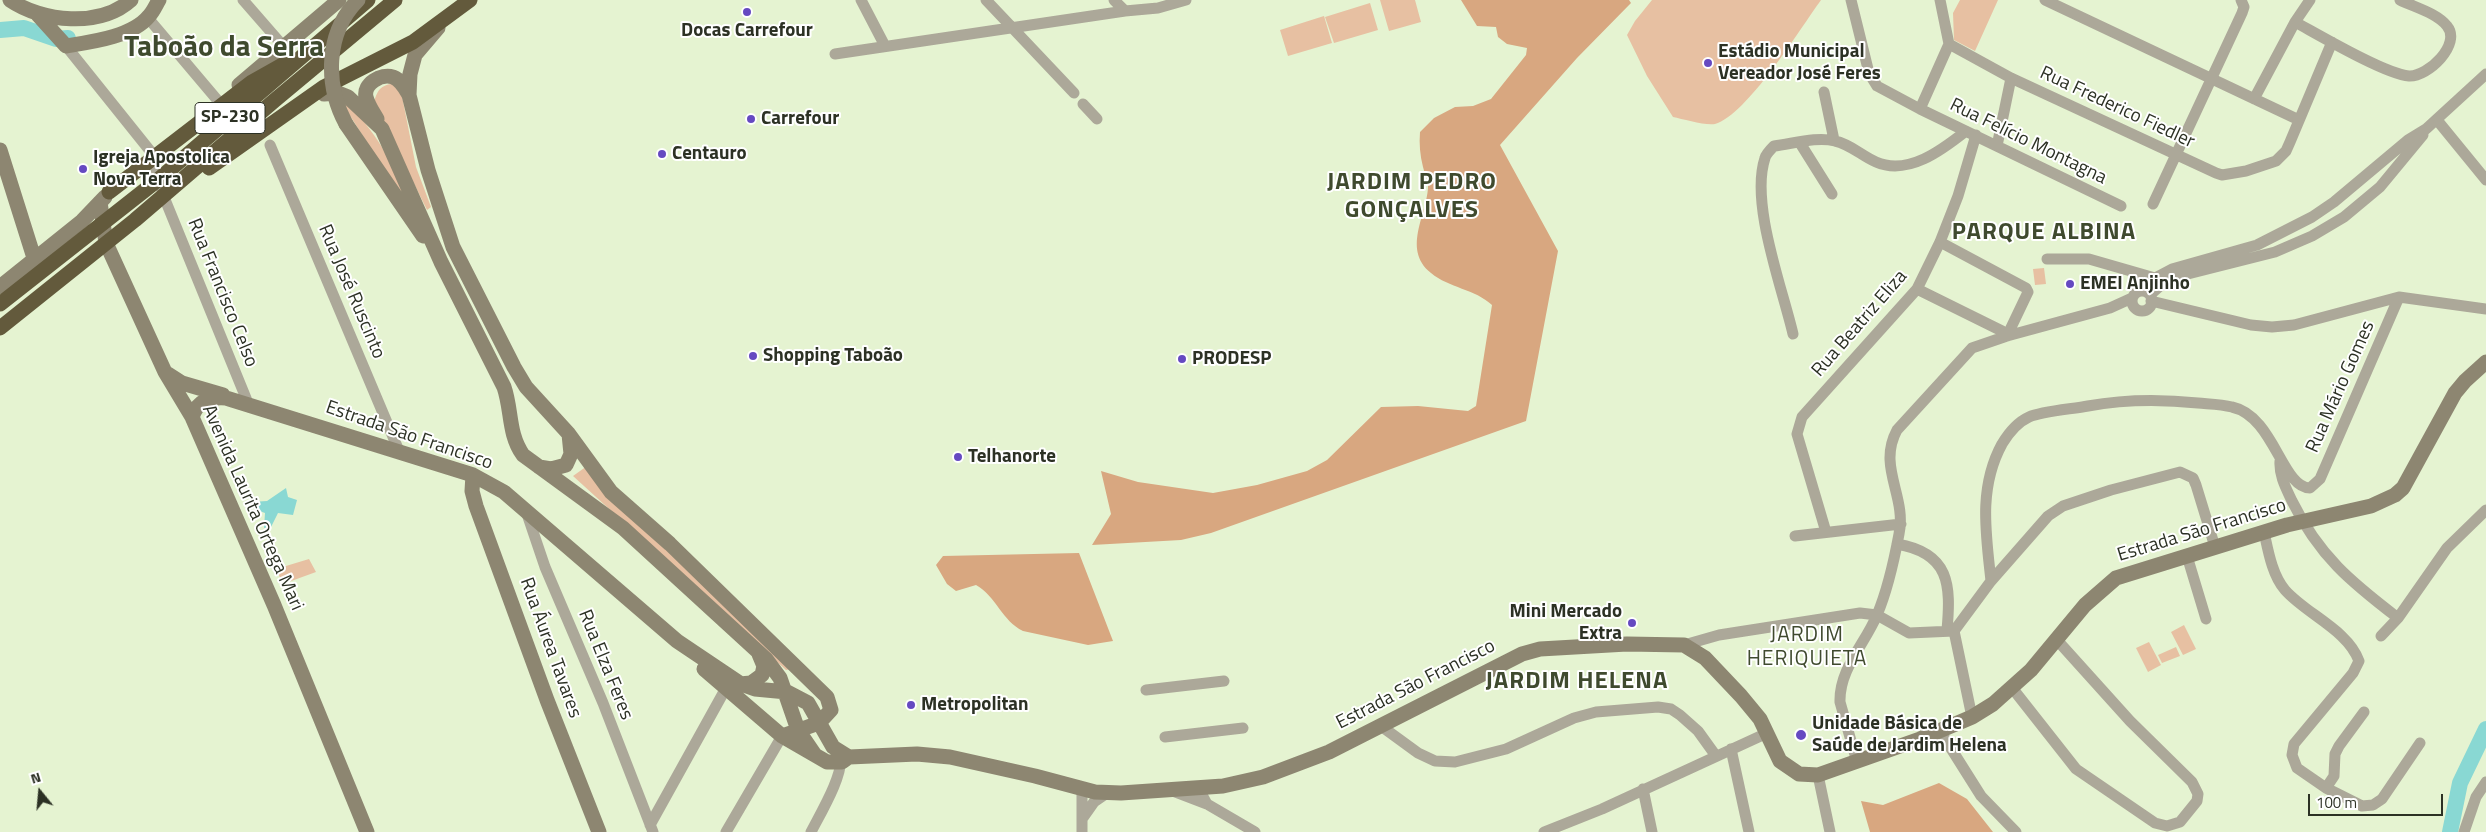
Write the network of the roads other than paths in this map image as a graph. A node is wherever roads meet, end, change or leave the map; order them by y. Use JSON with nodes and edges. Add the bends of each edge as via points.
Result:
{"nodes":[{"id":1,"x":10,"y":0,"type":"edge"},
{"id":2,"x":131,"y":0,"type":"edge"},
{"id":3,"x":159,"y":0,"type":"edge"},
{"id":4,"x":243,"y":0,"type":"edge"},
{"id":5,"x":339,"y":0,"type":"edge"},
{"id":6,"x":358,"y":0,"type":"edge"},
{"id":7,"x":368,"y":0,"type":"edge"},
{"id":8,"x":395,"y":0,"type":"edge"},
{"id":9,"x":470,"y":0,"type":"edge"},
{"id":10,"x":861,"y":0,"type":"edge"},
{"id":11,"x":986,"y":0,"type":"edge"},
{"id":12,"x":1114,"y":0,"type":"edge"},
{"id":13,"x":1186,"y":0,"type":"edge"},
{"id":14,"x":1851,"y":0,"type":"edge"},
{"id":15,"x":1940,"y":0,"type":"edge"},
{"id":16,"x":2045,"y":0,"type":"edge"},
{"id":17,"x":2241,"y":0,"type":"edge"},
{"id":18,"x":2310,"y":0,"type":"edge"},
{"id":19,"x":2400,"y":0,"type":"edge"},
{"id":20,"x":1125,"y":11,"type":"junction"},
{"id":21,"x":456,"y":12,"type":"junction"},
{"id":22,"x":41,"y":18,"type":"junction"},
{"id":23,"x":148,"y":18,"type":"junction"},
{"id":24,"x":2295,"y":22,"type":"junction"},
{"id":25,"x":1012,"y":28,"type":"junction"},
{"id":26,"x":2332,"y":42,"type":"junction"},
{"id":27,"x":63,"y":43,"type":"junction"},
{"id":28,"x":1949,"y":44,"type":"junction"},
{"id":29,"x":885,"y":46,"type":"junction"},
{"id":30,"x":284,"y":47,"type":"junction"},
{"id":31,"x":306,"y":53,"type":"junction"},
{"id":32,"x":835,"y":54,"type":"dead end"},
{"id":33,"x":2486,"y":75,"type":"edge"},
{"id":34,"x":2011,"y":78,"type":"junction"},
{"id":35,"x":2212,"y":78,"type":"junction"},
{"id":36,"x":1824,"y":92,"type":"dead end"},
{"id":37,"x":1074,"y":93,"type":"dead end"},
{"id":38,"x":409,"y":94,"type":"junction"},
{"id":39,"x":2254,"y":98,"type":"junction"},
{"id":40,"x":308,"y":100,"type":"junction"},
{"id":41,"x":218,"y":102,"type":"junction"},
{"id":42,"x":1083,"y":104,"type":"dead end"},
{"id":43,"x":1920,"y":110,"type":"junction"},
{"id":44,"x":1097,"y":119,"type":"dead end"},
{"id":45,"x":2299,"y":120,"type":"junction"},
{"id":46,"x":2437,"y":120,"type":"junction"},
{"id":47,"x":382,"y":129,"type":"junction"},
{"id":48,"x":2426,"y":129,"type":"junction"},
{"id":49,"x":1971,"y":133,"type":"junction"},
{"id":50,"x":1834,"y":140,"type":"junction"},
{"id":51,"x":1800,"y":143,"type":"junction"},
{"id":52,"x":270,"y":145,"type":"dead end"},
{"id":53,"x":1997,"y":146,"type":"junction"},
{"id":54,"x":0,"y":150,"type":"edge"},
{"id":55,"x":2176,"y":154,"type":"junction"},
{"id":56,"x":153,"y":156,"type":"junction"},
{"id":57,"x":2376,"y":168,"type":"junction"},
{"id":58,"x":159,"y":179,"type":"junction"},
{"id":59,"x":2486,"y":180,"type":"edge"},
{"id":60,"x":181,"y":182,"type":"junction"},
{"id":61,"x":2385,"y":182,"type":"junction"},
{"id":62,"x":1832,"y":194,"type":"dead end"},
{"id":63,"x":105,"y":197,"type":"junction"},
{"id":64,"x":164,"y":197,"type":"junction"},
{"id":65,"x":2153,"y":204,"type":"dead end"},
{"id":66,"x":2122,"y":206,"type":"dead end"},
{"id":67,"x":103,"y":224,"type":"junction"},
{"id":68,"x":2291,"y":228,"type":"junction"},
{"id":69,"x":2300,"y":241,"type":"junction"},
{"id":70,"x":1940,"y":242,"type":"junction"},
{"id":71,"x":106,"y":243,"type":"junction"},
{"id":72,"x":2047,"y":259,"type":"dead end"},
{"id":73,"x":35,"y":261,"type":"junction"},
{"id":74,"x":441,"y":262,"type":"junction"},
{"id":75,"x":2154,"y":278,"type":"junction"},
{"id":76,"x":0,"y":287,"type":"edge"},
{"id":77,"x":1917,"y":289,"type":"junction"},
{"id":78,"x":2149,"y":296,"type":"junction"},
{"id":79,"x":2400,"y":297,"type":"junction"},
{"id":80,"x":2132,"y":298,"type":"junction"},
{"id":81,"x":0,"y":304,"type":"edge"},
{"id":82,"x":2110,"y":308,"type":"junction"},
{"id":83,"x":2486,"y":309,"type":"edge"},
{"id":84,"x":2138,"y":310,"type":"junction"},
{"id":85,"x":1984,"y":322,"type":"junction"},
{"id":86,"x":0,"y":328,"type":"edge"},
{"id":87,"x":1792,"y":334,"type":"dead end"},
{"id":88,"x":2007,"y":336,"type":"junction"},
{"id":89,"x":1972,"y":348,"type":"junction"},
{"id":90,"x":2486,"y":362,"type":"edge"},
{"id":91,"x":165,"y":372,"type":"junction"},
{"id":92,"x":207,"y":390,"type":"junction"},
{"id":93,"x":226,"y":398,"type":"junction"},
{"id":94,"x":248,"y":403,"type":"junction"},
{"id":95,"x":188,"y":411,"type":"junction"},
{"id":96,"x":568,"y":433,"type":"junction"},
{"id":97,"x":399,"y":452,"type":"junction"},
{"id":98,"x":2280,"y":459,"type":"junction"},
{"id":99,"x":539,"y":467,"type":"junction"},
{"id":100,"x":473,"y":475,"type":"junction"},
{"id":101,"x":2486,"y":510,"type":"edge"},
{"id":102,"x":526,"y":511,"type":"junction"},
{"id":103,"x":2302,"y":522,"type":"junction"},
{"id":104,"x":1901,"y":524,"type":"junction"},
{"id":105,"x":1826,"y":532,"type":"junction"},
{"id":106,"x":2264,"y":532,"type":"junction"},
{"id":107,"x":1795,"y":536,"type":"dead end"},
{"id":108,"x":1897,"y":544,"type":"junction"},
{"id":109,"x":2215,"y":547,"type":"junction"},
{"id":110,"x":2187,"y":556,"type":"junction"},
{"id":111,"x":1991,"y":581,"type":"junction"},
{"id":112,"x":1877,"y":616,"type":"junction"},
{"id":113,"x":2398,"y":618,"type":"junction"},
{"id":114,"x":2206,"y":619,"type":"dead end"},
{"id":115,"x":1950,"y":631,"type":"junction"},
{"id":116,"x":1719,"y":635,"type":"junction"},
{"id":117,"x":2382,"y":636,"type":"dead end"},
{"id":118,"x":2057,"y":640,"type":"junction"},
{"id":119,"x":1684,"y":645,"type":"junction"},
{"id":120,"x":758,"y":653,"type":"junction"},
{"id":121,"x":1705,"y":658,"type":"junction"},
{"id":122,"x":1224,"y":681,"type":"dead end"},
{"id":123,"x":734,"y":686,"type":"junction"},
{"id":124,"x":2013,"y":689,"type":"junction"},
{"id":125,"x":1146,"y":690,"type":"dead end"},
{"id":126,"x":787,"y":692,"type":"junction"},
{"id":127,"x":2364,"y":712,"type":"dead end"},
{"id":128,"x":1972,"y":717,"type":"junction"},
{"id":129,"x":819,"y":723,"type":"junction"},
{"id":130,"x":1381,"y":726,"type":"junction"},
{"id":131,"x":1243,"y":728,"type":"dead end"},
{"id":132,"x":798,"y":730,"type":"junction"},
{"id":133,"x":1940,"y":731,"type":"junction"},
{"id":134,"x":1766,"y":734,"type":"junction"},
{"id":135,"x":782,"y":736,"type":"junction"},
{"id":136,"x":1165,"y":737,"type":"dead end"},
{"id":137,"x":2420,"y":743,"type":"dead end"},
{"id":138,"x":1731,"y":749,"type":"junction"},
{"id":139,"x":814,"y":754,"type":"junction"},
{"id":140,"x":1716,"y":756,"type":"junction"},
{"id":141,"x":844,"y":757,"type":"junction"},
{"id":142,"x":1858,"y":762,"type":"junction"},
{"id":143,"x":1818,"y":775,"type":"junction"},
{"id":144,"x":2486,"y":782,"type":"edge"},
{"id":145,"x":1223,"y":786,"type":"junction"},
{"id":146,"x":2326,"y":788,"type":"junction"},
{"id":147,"x":1082,"y":789,"type":"junction"},
{"id":148,"x":1200,"y":789,"type":"junction"},
{"id":149,"x":1643,"y":789,"type":"junction"},
{"id":150,"x":1171,"y":791,"type":"junction"},
{"id":151,"x":1108,"y":793,"type":"junction"},
{"id":152,"x":1210,"y":806,"type":"junction"},
{"id":153,"x":1082,"y":819,"type":"junction"},
{"id":154,"x":651,"y":829,"type":"edge"},
{"id":155,"x":1563,"y":829,"type":"edge"},
{"id":156,"x":367,"y":832,"type":"edge"},
{"id":157,"x":599,"y":832,"type":"edge"},
{"id":158,"x":726,"y":832,"type":"edge"},
{"id":159,"x":811,"y":832,"type":"edge"},
{"id":160,"x":1082,"y":832,"type":"edge"},
{"id":161,"x":1255,"y":832,"type":"edge"},
{"id":162,"x":1544,"y":832,"type":"edge"},
{"id":163,"x":1652,"y":832,"type":"edge"},
{"id":164,"x":1749,"y":832,"type":"edge"},
{"id":165,"x":1830,"y":832,"type":"edge"},
{"id":166,"x":2016,"y":832,"type":"edge"},
{"id":167,"x":2464,"y":832,"type":"edge"}],
"edges":[{"from":1,"to":22,"type":"main road"},
{"from":2,"to":22,"type":"main road","via":[[97,16],[74,20]]},
{"from":3,"to":23,"type":"main road"},
{"from":4,"to":30,"type":"street"},
{"from":5,"to":30,"type":"main road"},
{"from":6,"to":74,"type":"main road","bridge":true,"via":[[343,19],[332,54],[336,104],[346,124]]},
{"from":7,"to":31,"type":"highway","number":"SP-230"},
{"from":8,"to":60,"type":"highway","number":"SP-230"},
{"from":9,"to":21,"type":"highway"},
{"from":10,"to":29,"type":"street"},
{"from":11,"to":25,"type":"street"},
{"from":12,"to":20,"type":"street"},
{"from":13,"to":20,"type":"street","via":[[1158,8]]},
{"from":14,"to":43,"type":"street","name":"Rua Felício Montagna","via":[[1872,80]]},
{"from":15,"to":28,"type":"street"},
{"from":16,"to":35,"type":"street"},
{"from":17,"to":35,"type":"street","via":[[2244,8]]},
{"from":18,"to":24,"type":"street"},
{"from":19,"to":26,"type":"street","via":[[2440,20],[2449,30],[2444,52],[2432,67],[2412,76],[2396,72]]},
{"from":20,"to":25,"type":"street"},
{"from":21,"to":38,"type":"main road","via":[[415,55]]},
{"from":21,"to":40,"type":"highway","via":[[413,42],[324,87]]},
{"from":22,"to":27,"type":"main road"},
{"from":23,"to":27,"type":"main road","via":[[121,34],[97,41]]},
{"from":23,"to":41,"type":"street"},
{"from":24,"to":26,"type":"street"},
{"from":24,"to":39,"type":"street"},
{"from":25,"to":29,"type":"street"},
{"from":25,"to":37,"type":"street"},
{"from":26,"to":45,"type":"street"},
{"from":27,"to":56,"type":"street"},
{"from":28,"to":34,"type":"street","name":"Rua Frederico Fiedler"},
{"from":28,"to":43,"type":"street"},
{"from":29,"to":32,"type":"street"},
{"from":30,"to":41,"type":"main road"},
{"from":31,"to":56,"type":"highway","via":[[252,82]]},
{"from":31,"to":58,"type":"highway","number":"SP-230"},
{"from":33,"to":46,"type":"street"},
{"from":34,"to":53,"type":"street"},
{"from":34,"to":55,"type":"street","name":"Rua Frederico Fiedler"},
{"from":35,"to":39,"type":"street"},
{"from":35,"to":55,"type":"street"},
{"from":36,"to":50,"type":"street"},
{"from":38,"to":47,"type":"main road","via":[[393,77],[383,76],[369,86],[366,99]]},
{"from":38,"to":96,"type":"main road","via":[[428,170],[453,247],[526,387]]},
{"from":39,"to":45,"type":"street"},
{"from":40,"to":47,"type":"main road","via":[[338,93],[348,97]]},
{"from":40,"to":60,"type":"highway","via":[[212,166]]},
{"from":41,"to":56,"type":"main road"},
{"from":42,"to":44,"type":"street"},
{"from":43,"to":49,"type":"street","name":"Rua Felício Montagna"},
{"from":45,"to":55,"type":"street","name":"Rua Frederico Fiedler","via":[[2286,152],[2276,161],[2246,171],[2222,175]]},
{"from":46,"to":48,"type":"street"},
{"from":46,"to":59,"type":"street"},
{"from":47,"to":74,"type":"main road"},
{"from":48,"to":57,"type":"street"},
{"from":48,"to":61,"type":"street"},
{"from":49,"to":50,"type":"street","via":[[1930,156],[1893,166],[1876,162]]},
{"from":49,"to":53,"type":"street","name":"Rua Felício Montagna"},
{"from":49,"to":70,"type":"street","name":"Rua Beatriz Eliza","via":[[1958,196]]},
{"from":50,"to":51,"type":"street"},
{"from":51,"to":62,"type":"street"},
{"from":51,"to":87,"type":"street","via":[[1774,146],[1765,157],[1761,197]]},
{"from":52,"to":97,"type":"street","name":"Rua José Ruscinto"},
{"from":53,"to":66,"type":"street","name":"Rua Felício Montagna"},
{"from":54,"to":73,"type":"main road"},
{"from":55,"to":65,"type":"street"},
{"from":56,"to":58,"type":"street","name":"Rua Francisco Celso"},
{"from":56,"to":63,"type":"highway"},
{"from":57,"to":61,"type":"street"},
{"from":57,"to":68,"type":"street","via":[[2334,202]]},
{"from":58,"to":64,"type":"street","name":"Rua Francisco Celso"},
{"from":58,"to":67,"type":"highway","number":"SP-230"},
{"from":60,"to":64,"type":"highway","number":"SP-230"},
{"from":61,"to":69,"type":"street","via":[[2344,217]]},
{"from":63,"to":67,"type":"main road","name":"Avenida Laurita Ortega Mari"},
{"from":63,"to":73,"type":"main road"},
{"from":64,"to":71,"type":"highway","number":"SP-230"},
{"from":64,"to":94,"type":"street","name":"Rua Francisco Celso"},
{"from":67,"to":71,"type":"main road","name":"Avenida Laurita Ortega Mari"},
{"from":67,"to":81,"type":"highway","number":"SP-230"},
{"from":68,"to":69,"type":"street"},
{"from":68,"to":75,"type":"street","via":[[2257,245],[2172,269]]},
{"from":69,"to":78,"type":"street","via":[[2275,252],[2168,279]]},
{"from":70,"to":77,"type":"street","name":"Rua Beatriz Eliza"},
{"from":70,"to":88,"type":"street","via":[[2026,288],[2028,292]]},
{"from":71,"to":86,"type":"highway","number":"SP-230"},
{"from":71,"to":91,"type":"main road","name":"Avenida Laurita Ortega Mari"},
{"from":72,"to":75,"type":"street","via":[[2089,259]]},
{"from":73,"to":76,"type":"main road"},
{"from":74,"to":99,"type":"main road","via":[[504,387],[515,444]]},
{"from":75,"to":78,"type":"street"},
{"from":77,"to":85,"type":"street"},
{"from":77,"to":105,"type":"street","name":"Rua Beatriz Eliza","via":[[1798,425],[1799,444]]},
{"from":78,"to":79,"type":"street","via":[[2251,325],[2272,327],[2294,325]]},
{"from":78,"to":80,"type":"street","via":[[2138,291]]},
{"from":78,"to":84,"type":"street","via":[[2147,309]]},
{"from":79,"to":83,"type":"street"},
{"from":79,"to":98,"type":"street","name":"Rua Mário Gomes","via":[[2320,479],[2310,488],[2305,488],[2294,480]]},
{"from":80,"to":82,"type":"street"},
{"from":80,"to":84,"type":"street"},
{"from":82,"to":84,"type":"street"},
{"from":82,"to":88,"type":"street"},
{"from":85,"to":88,"type":"street"},
{"from":85,"to":89,"type":"street","via":[[1981,335]]},
{"from":88,"to":89,"type":"street"},
{"from":89,"to":104,"type":"street","via":[[1891,440],[1889,463]]},
{"from":90,"to":103,"type":"main road","name":"Estrada São Francisco","via":[[2455,393],[2408,480],[2395,495],[2359,510]]},
{"from":91,"to":92,"type":"main road","name":"Estrada São Francisco","via":[[182,383]]},
{"from":91,"to":95,"type":"main road","name":"Avenida Laurita Ortega Mari"},
{"from":92,"to":93,"type":"main road","name":"Estrada São Francisco"},
{"from":92,"to":95,"type":"main road","via":[[190,396]]},
{"from":93,"to":94,"type":"main road","name":"Estrada São Francisco"},
{"from":93,"to":95,"type":"main road","name":"Estrada São Francisco","via":[[203,401]]},
{"from":94,"to":97,"type":"main road","name":"Estrada São Francisco"},
{"from":95,"to":156,"type":"main road","name":"Avenida Laurita Ortega Mari","via":[[274,605]]},
{"from":96,"to":99,"type":"main road","via":[[571,454],[566,465],[551,469]]},
{"from":96,"to":129,"type":"main road","via":[[611,492],[822,690],[831,710]]},
{"from":97,"to":100,"type":"main road","name":"Estrada São Francisco"},
{"from":98,"to":103,"type":"street","via":[[2284,483]]},
{"from":98,"to":111,"type":"street","via":[[2258,422],[2233,407],[2159,399],[2119,400],[2029,417],[2006,438],[1990,472],[1984,524]]},
{"from":99,"to":120,"type":"main road","via":[[623,528]]},
{"from":100,"to":102,"type":"main road","name":"Estrada São Francisco","via":[[504,492]]},
{"from":100,"to":157,"type":"main road","name":"Rua Áurea Tavares","via":[[472,491],[476,506]]},
{"from":101,"to":113,"type":"street","via":[[2448,548]]},
{"from":102,"to":123,"type":"main road","name":"Estrada São Francisco"},
{"from":102,"to":154,"type":"street","name":"Rua Elza Feres","via":[[545,567],[603,703]]},
{"from":103,"to":106,"type":"main road","name":"Estrada São Francisco"},
{"from":103,"to":113,"type":"street","via":[[2331,561]]},
{"from":104,"to":105,"type":"street"},
{"from":104,"to":108,"type":"street"},
{"from":105,"to":107,"type":"street"},
{"from":106,"to":109,"type":"main road","name":"Estrada São Francisco"},
{"from":106,"to":146,"type":"street","via":[[2284,589],[2356,652],[2359,661],[2354,674],[2294,744],[2293,762],[2297,768]]},
{"from":108,"to":112,"type":"street"},
{"from":108,"to":115,"type":"street","via":[[1913,546],[1932,556],[1946,575]]},
{"from":109,"to":110,"type":"main road","name":"Estrada São Francisco"},
{"from":109,"to":111,"type":"street","via":[[2193,478],[2175,472],[2063,506],[2048,516]]},
{"from":110,"to":114,"type":"street"},
{"from":110,"to":118,"type":"main road","name":"Estrada São Francisco","via":[[2109,582],[2085,605]]},
{"from":111,"to":115,"type":"street"},
{"from":112,"to":115,"type":"street","via":[[1909,634]]},
{"from":112,"to":116,"type":"street","via":[[1845,614]]},
{"from":112,"to":142,"type":"street","via":[[1845,674],[1840,692]]},
{"from":113,"to":117,"type":"street"},
{"from":115,"to":128,"type":"street"},
{"from":116,"to":119,"type":"street"},
{"from":116,"to":121,"type":"street"},
{"from":118,"to":124,"type":"main road","name":"Estrada São Francisco"},
{"from":118,"to":124,"type":"street","via":[[2130,721],[2192,782],[2198,794],[2197,801],[2180,822],[2167,826],[2155,823],[2087,778],[2066,759]]},
{"from":119,"to":121,"type":"main road","name":"Estrada São Francisco"},
{"from":119,"to":130,"type":"main road","name":"Estrada São Francisco","via":[[1627,644],[1540,649],[1510,659]]},
{"from":120,"to":123,"type":"main road","via":[[764,666],[762,675],[751,683]]},
{"from":120,"to":126,"type":"main road","via":[[775,669]]},
{"from":121,"to":134,"type":"main road","name":"Estrada São Francisco","via":[[1760,719]]},
{"from":122,"to":125,"type":"street"},
{"from":123,"to":126,"type":"main road","name":"Estrada São Francisco"},
{"from":123,"to":135,"type":"main road","name":"Estrada São Francisco"},
{"from":123,"to":154,"type":"street"},
{"from":124,"to":128,"type":"main road","name":"Estrada São Francisco"},
{"from":126,"to":129,"type":"main road","name":"Estrada São Francisco","via":[[808,703]]},
{"from":126,"to":132,"type":"main road"},
{"from":127,"to":146,"type":"street","via":[[2335,754],[2334,776]]},
{"from":128,"to":133,"type":"main road","name":"Estrada São Francisco"},
{"from":129,"to":132,"type":"main road"},
{"from":129,"to":141,"type":"main road","name":"Estrada São Francisco","via":[[827,739]]},
{"from":130,"to":140,"type":"street","via":[[1418,753],[1435,761],[1455,762],[1506,749],[1574,718],[1596,712],[1658,707],[1671,709],[1680,715],[1698,731]]},
{"from":130,"to":145,"type":"main road","name":"Estrada São Francisco","via":[[1291,768]]},
{"from":131,"to":136,"type":"street"},
{"from":132,"to":135,"type":"main road"},
{"from":132,"to":139,"type":"main road"},
{"from":133,"to":142,"type":"main road","name":"Estrada São Francisco"},
{"from":133,"to":166,"type":"street","via":[[1981,796]]},
{"from":134,"to":138,"type":"street"},
{"from":134,"to":143,"type":"main road","name":"Estrada São Francisco","via":[[1780,761],[1788,768],[1799,774]]},
{"from":135,"to":139,"type":"main road","name":"Estrada São Francisco"},
{"from":135,"to":158,"type":"street"},
{"from":137,"to":146,"type":"street","via":[[2382,799],[2373,805],[2362,806]]},
{"from":138,"to":140,"type":"street"},
{"from":138,"to":164,"type":"street"},
{"from":139,"to":141,"type":"main road","name":"Estrada São Francisco","via":[[827,762]]},
{"from":140,"to":149,"type":"street"},
{"from":141,"to":147,"type":"main road","name":"Estrada São Francisco","via":[[917,754],[950,757]]},
{"from":141,"to":159,"type":"street"},
{"from":142,"to":143,"type":"main road","name":"Estrada São Francisco"},
{"from":143,"to":165,"type":"street"},
{"from":144,"to":167,"type":"street","via":[[2476,797]]},
{"from":145,"to":148,"type":"main road","name":"Estrada São Francisco"},
{"from":145,"to":152,"type":"street","via":[[1216,792]]},
{"from":147,"to":151,"type":"main road","name":"Estrada São Francisco"},
{"from":147,"to":153,"type":"street"},
{"from":148,"to":150,"type":"main road","name":"Estrada São Francisco"},
{"from":148,"to":152,"type":"street"},
{"from":149,"to":155,"type":"street"},
{"from":149,"to":163,"type":"street"},
{"from":150,"to":151,"type":"main road","name":"Estrada São Francisco"},
{"from":150,"to":152,"type":"street"},
{"from":151,"to":153,"type":"street","via":[[1094,802]]},
{"from":152,"to":161,"type":"street"},
{"from":153,"to":160,"type":"street"},
{"from":155,"to":162,"type":"street"}]}
